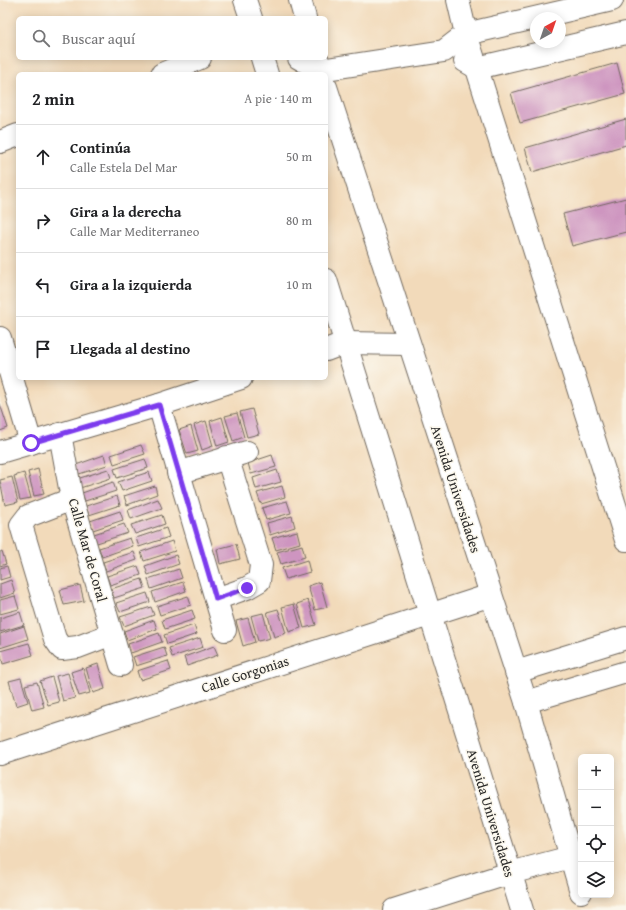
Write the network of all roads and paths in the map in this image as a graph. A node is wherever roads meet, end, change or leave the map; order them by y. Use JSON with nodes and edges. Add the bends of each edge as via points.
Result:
{"nodes":[{"id":1,"x":245,"y":0,"type":"edge"},
{"id":2,"x":300,"y":0,"type":"edge"},
{"id":3,"x":458,"y":0,"type":"edge"},
{"id":4,"x":612,"y":0,"type":"edge"},
{"id":5,"x":250,"y":16,"type":"edge"},
{"id":6,"x":304,"y":16,"type":"edge"},
{"id":7,"x":626,"y":33,"type":"edge"},
{"id":8,"x":466,"y":34,"type":"junction"},
{"id":9,"x":444,"y":50,"type":"junction"},
{"id":10,"x":195,"y":60,"type":"edge"},
{"id":11,"x":263,"y":60,"type":"edge"},
{"id":12,"x":302,"y":60,"type":"edge"},
{"id":13,"x":477,"y":68,"type":"junction"},
{"id":14,"x":167,"y":72,"type":"edge"},
{"id":15,"x":266,"y":72,"type":"edge"},
{"id":16,"x":321,"y":72,"type":"edge"},
{"id":17,"x":328,"y":94,"type":"edge"},
{"id":18,"x":16,"y":136,"type":"edge"},
{"id":19,"x":0,"y":142,"type":"edge"},
{"id":20,"x":328,"y":295,"type":"edge"},
{"id":21,"x":0,"y":338,"type":"edge"},
{"id":22,"x":409,"y":344,"type":"junction"},
{"id":23,"x":335,"y":347,"type":"edge"},
{"id":24,"x":235,"y":380,"type":"edge"},
{"id":25,"x":159,"y":405,"type":"junction"},
{"id":26,"x":60,"y":434,"type":"junction"},
{"id":27,"x":31,"y":443,"type":"junction"},
{"id":28,"x":0,"y":452,"type":"edge"},
{"id":29,"x":178,"y":473,"type":"junction"},
{"id":30,"x":72,"y":498,"type":"junction"},
{"id":31,"x":626,"y":540,"type":"edge"},
{"id":32,"x":491,"y":595,"type":"junction"},
{"id":33,"x":216,"y":599,"type":"junction"},
{"id":34,"x":430,"y":614,"type":"junction"},
{"id":35,"x":225,"y":630,"type":"dead end"},
{"id":36,"x":112,"y":634,"type":"junction"},
{"id":37,"x":626,"y":638,"type":"edge"},
{"id":38,"x":121,"y":665,"type":"dead end"},
{"id":39,"x":516,"y":672,"type":"junction"},
{"id":40,"x":626,"y":672,"type":"edge"},
{"id":41,"x":526,"y":702,"type":"junction"},
{"id":42,"x":0,"y":754,"type":"edge"},
{"id":43,"x":571,"y":856,"type":"junction"},
{"id":44,"x":510,"y":873,"type":"junction"},
{"id":45,"x":578,"y":883,"type":"edge"},
{"id":46,"x":582,"y":898,"type":"edge"},
{"id":47,"x":394,"y":910,"type":"edge"},
{"id":48,"x":522,"y":910,"type":"edge"},
{"id":49,"x":586,"y":910,"type":"edge"}],
"edges":[{"from":1,"to":5,"type":"street"},
{"from":2,"to":6,"type":"street"},
{"from":3,"to":8,"type":"street"},
{"from":4,"to":8,"type":"street"},
{"from":7,"to":13,"type":"street"},
{"from":8,"to":9,"type":"street"},
{"from":8,"to":13,"type":"street"},
{"from":9,"to":13,"type":"street"},
{"from":9,"to":16,"type":"street"},
{"from":10,"to":14,"type":"street"},
{"from":11,"to":15,"type":"street"},
{"from":12,"to":16,"type":"street"},
{"from":13,"to":31,"type":"street"},
{"from":17,"to":22,"type":"street","name":"Avenida Universidades"},
{"from":18,"to":19,"type":"street"},
{"from":20,"to":23,"type":"street","name":"Avenida Universidades"},
{"from":21,"to":27,"type":"street"},
{"from":22,"to":23,"type":"street"},
{"from":22,"to":32,"type":"street","name":"Avenida Universidades"},
{"from":23,"to":34,"type":"street","name":"Avenida Universidades"},
{"from":24,"to":25,"type":"street"},
{"from":25,"to":26,"type":"street"},
{"from":25,"to":29,"type":"street"},
{"from":26,"to":27,"type":"street"},
{"from":26,"to":30,"type":"street","name":"Calle Mar de Coral"},
{"from":27,"to":28,"type":"street"},
{"from":29,"to":33,"type":"street"},
{"from":29,"to":33,"type":"street","via":[[237,454],[261,565],[259,581]]},
{"from":30,"to":36,"type":"street","name":"Calle Mar de Coral"},
{"from":30,"to":36,"type":"street","via":[[28,516],[21,525],[27,547],[56,638],[62,649],[78,647]]},
{"from":32,"to":34,"type":"street","name":"Calle Gorgonias"},
{"from":32,"to":39,"type":"street","name":"Avenida Universidades"},
{"from":33,"to":35,"type":"street"},
{"from":34,"to":42,"type":"street","name":"Calle Gorgonias"},
{"from":34,"to":44,"type":"street","name":"Avenida Universidades"},
{"from":36,"to":38,"type":"street","name":"Calle Mar de Coral"},
{"from":37,"to":39,"type":"street"},
{"from":39,"to":41,"type":"street","name":"Avenida Universidades"},
{"from":40,"to":41,"type":"street"},
{"from":41,"to":43,"type":"street","name":"Avenida Universidades"},
{"from":43,"to":44,"type":"street"},
{"from":43,"to":45,"type":"street","name":"Avenida Universidades"},
{"from":44,"to":47,"type":"street"},
{"from":44,"to":48,"type":"street","name":"Avenida Universidades"},
{"from":46,"to":49,"type":"street","name":"Avenida Universidades"}]}
